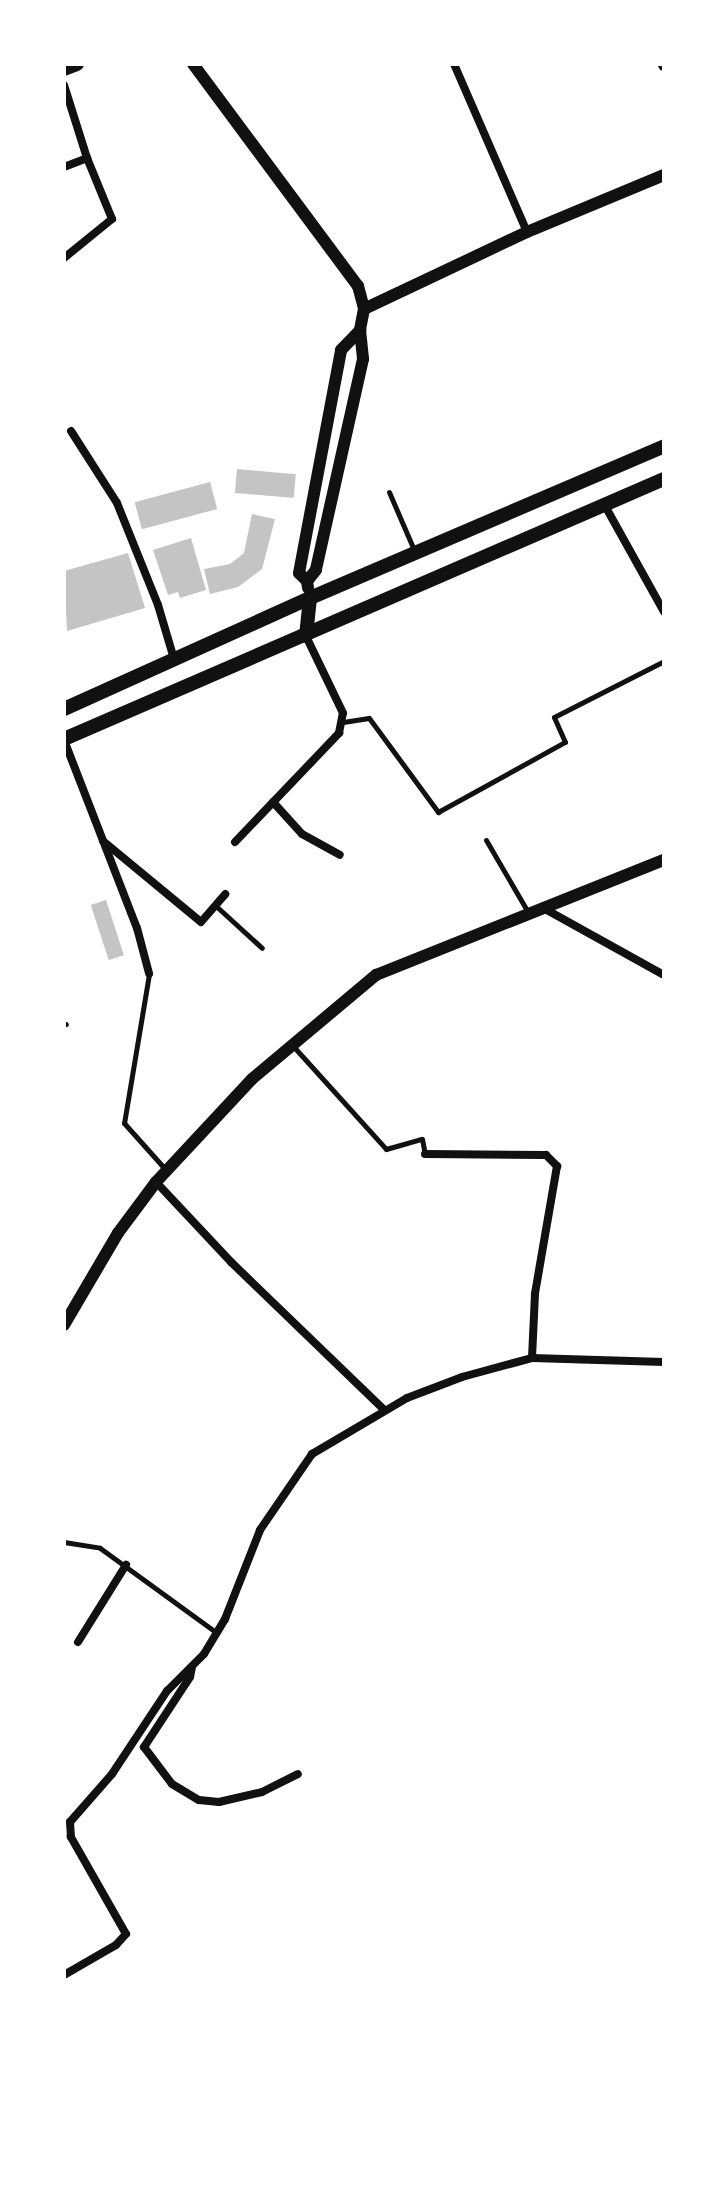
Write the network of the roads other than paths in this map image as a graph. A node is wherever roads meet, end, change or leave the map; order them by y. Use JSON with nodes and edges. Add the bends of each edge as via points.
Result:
{"nodes":[{"id":1,"x":77,"y":64,"type":"edge"},
{"id":2,"x":193,"y":64,"type":"edge"},
{"id":3,"x":454,"y":64,"type":"edge"},
{"id":4,"x":64,"y":69,"type":"edge"},
{"id":5,"x":64,"y":85,"type":"edge"},
{"id":6,"x":87,"y":158,"type":"junction"},
{"id":7,"x":64,"y":167,"type":"edge"},
{"id":8,"x":664,"y":175,"type":"edge"},
{"id":9,"x":527,"y":232,"type":"junction"},
{"id":10,"x":64,"y":258,"type":"edge"},
{"id":11,"x":364,"y":309,"type":"junction"},
{"id":12,"x":360,"y":330,"type":"junction"},
{"id":13,"x":71,"y":431,"type":"dead end"},
{"id":14,"x":664,"y":446,"type":"edge"},
{"id":15,"x":664,"y":479,"type":"edge"},
{"id":16,"x":389,"y":492,"type":"dead end"},
{"id":17,"x":604,"y":504,"type":"junction"},
{"id":18,"x":416,"y":554,"type":"junction"},
{"id":19,"x":307,"y":581,"type":"junction"},
{"id":20,"x":310,"y":598,"type":"junction"},
{"id":21,"x":664,"y":612,"type":"edge"},
{"id":22,"x":306,"y":636,"type":"junction"},
{"id":23,"x":174,"y":659,"type":"junction"},
{"id":24,"x":664,"y":661,"type":"edge"},
{"id":25,"x":64,"y":709,"type":"edge"},
{"id":26,"x":343,"y":722,"type":"junction"},
{"id":27,"x":64,"y":740,"type":"edge"},
{"id":28,"x":273,"y":802,"type":"junction"},
{"id":29,"x":102,"y":840,"type":"junction"},
{"id":30,"x":486,"y":840,"type":"dead end"},
{"id":31,"x":235,"y":842,"type":"dead end"},
{"id":32,"x":340,"y":855,"type":"dead end"},
{"id":33,"x":664,"y":860,"type":"edge"},
{"id":34,"x":225,"y":894,"type":"dead end"},
{"id":35,"x":216,"y":906,"type":"junction"},
{"id":36,"x":545,"y":909,"type":"junction"},
{"id":37,"x":530,"y":915,"type":"junction"},
{"id":38,"x":262,"y":948,"type":"dead end"},
{"id":39,"x":149,"y":973,"type":"joint"},
{"id":40,"x":664,"y":975,"type":"edge"},
{"id":41,"x":292,"y":1046,"type":"junction"},
{"id":42,"x":425,"y":1154,"type":"joint"},
{"id":43,"x":166,"y":1171,"type":"junction"},
{"id":44,"x":156,"y":1182,"type":"junction"},
{"id":45,"x":64,"y":1325,"type":"edge"},
{"id":46,"x":532,"y":1358,"type":"junction"},
{"id":47,"x":664,"y":1362,"type":"edge"},
{"id":48,"x":384,"y":1410,"type":"junction"},
{"id":49,"x":64,"y":1542,"type":"edge"},
{"id":50,"x":126,"y":1565,"type":"junction"},
{"id":51,"x":217,"y":1633,"type":"junction"},
{"id":52,"x":78,"y":1642,"type":"dead end"},
{"id":53,"x":192,"y":1667,"type":"junction"},
{"id":54,"x":298,"y":1774,"type":"dead end"},
{"id":55,"x":64,"y":1975,"type":"edge"}],
"edges":[{"from":1,"to":4,"type":"main road"},
{"from":2,"to":11,"type":"street","via":[[358,286]]},
{"from":3,"to":9,"type":"street"},
{"from":5,"to":6,"type":"street"},
{"from":6,"to":7,"type":"street"},
{"from":6,"to":10,"type":"street","via":[[112,219]]},
{"from":8,"to":9,"type":"street"},
{"from":9,"to":11,"type":"street"},
{"from":11,"to":12,"type":"street"},
{"from":12,"to":19,"type":"street","via":[[363,359],[316,570]]},
{"from":12,"to":19,"type":"street","via":[[341,350],[299,573]]},
{"from":13,"to":23,"type":"street","via":[[117,503]]},
{"from":14,"to":18,"type":"main road"},
{"from":15,"to":17,"type":"main road"},
{"from":16,"to":18,"type":"lane"},
{"from":17,"to":21,"type":"street"},
{"from":17,"to":22,"type":"main road"},
{"from":18,"to":20,"type":"main road"},
{"from":19,"to":20,"type":"street"},
{"from":20,"to":22,"type":"main road"},
{"from":20,"to":23,"type":"main road"},
{"from":22,"to":26,"type":"street"},
{"from":22,"to":27,"type":"main road"},
{"from":23,"to":25,"type":"main road"},
{"from":24,"to":26,"type":"lane","via":[[554,717],[565,742],[438,812],[369,718]]},
{"from":26,"to":28,"type":"street","via":[[339,733]]},
{"from":27,"to":29,"type":"street"},
{"from":28,"to":31,"type":"street"},
{"from":28,"to":32,"type":"street","via":[[302,834]]},
{"from":29,"to":35,"type":"street","via":[[201,922]]},
{"from":29,"to":39,"type":"street"},
{"from":30,"to":37,"type":"lane"},
{"from":33,"to":36,"type":"street"},
{"from":34,"to":35,"type":"street"},
{"from":35,"to":38,"type":"lane"},
{"from":36,"to":37,"type":"street"},
{"from":36,"to":40,"type":"street"},
{"from":37,"to":41,"type":"street","via":[[376,975]]},
{"from":39,"to":43,"type":"lane","via":[[124,1123]]},
{"from":41,"to":42,"type":"lane","via":[[386,1149],[422,1139]]},
{"from":41,"to":43,"type":"street","via":[[252,1079]]},
{"from":42,"to":46,"type":"street","via":[[546,1155],[557,1166],[535,1294]]},
{"from":43,"to":44,"type":"street"},
{"from":44,"to":45,"type":"street","via":[[118,1233]]},
{"from":44,"to":48,"type":"street"},
{"from":46,"to":47,"type":"street"},
{"from":46,"to":48,"type":"street","via":[[462,1377]]},
{"from":48,"to":51,"type":"street","via":[[324,1443],[304,1463],[260,1530]]},
{"from":49,"to":50,"type":"lane","via":[[100,1548]]},
{"from":50,"to":51,"type":"lane"},
{"from":50,"to":52,"type":"street"},
{"from":51,"to":53,"type":"street"},
{"from":53,"to":54,"type":"street","via":[[144,1747],[172,1784],[199,1800],[219,1802],[262,1792]]},
{"from":53,"to":55,"type":"street","via":[[167,1691],[112,1774],[70,1822],[71,1837],[126,1934]]}]}
